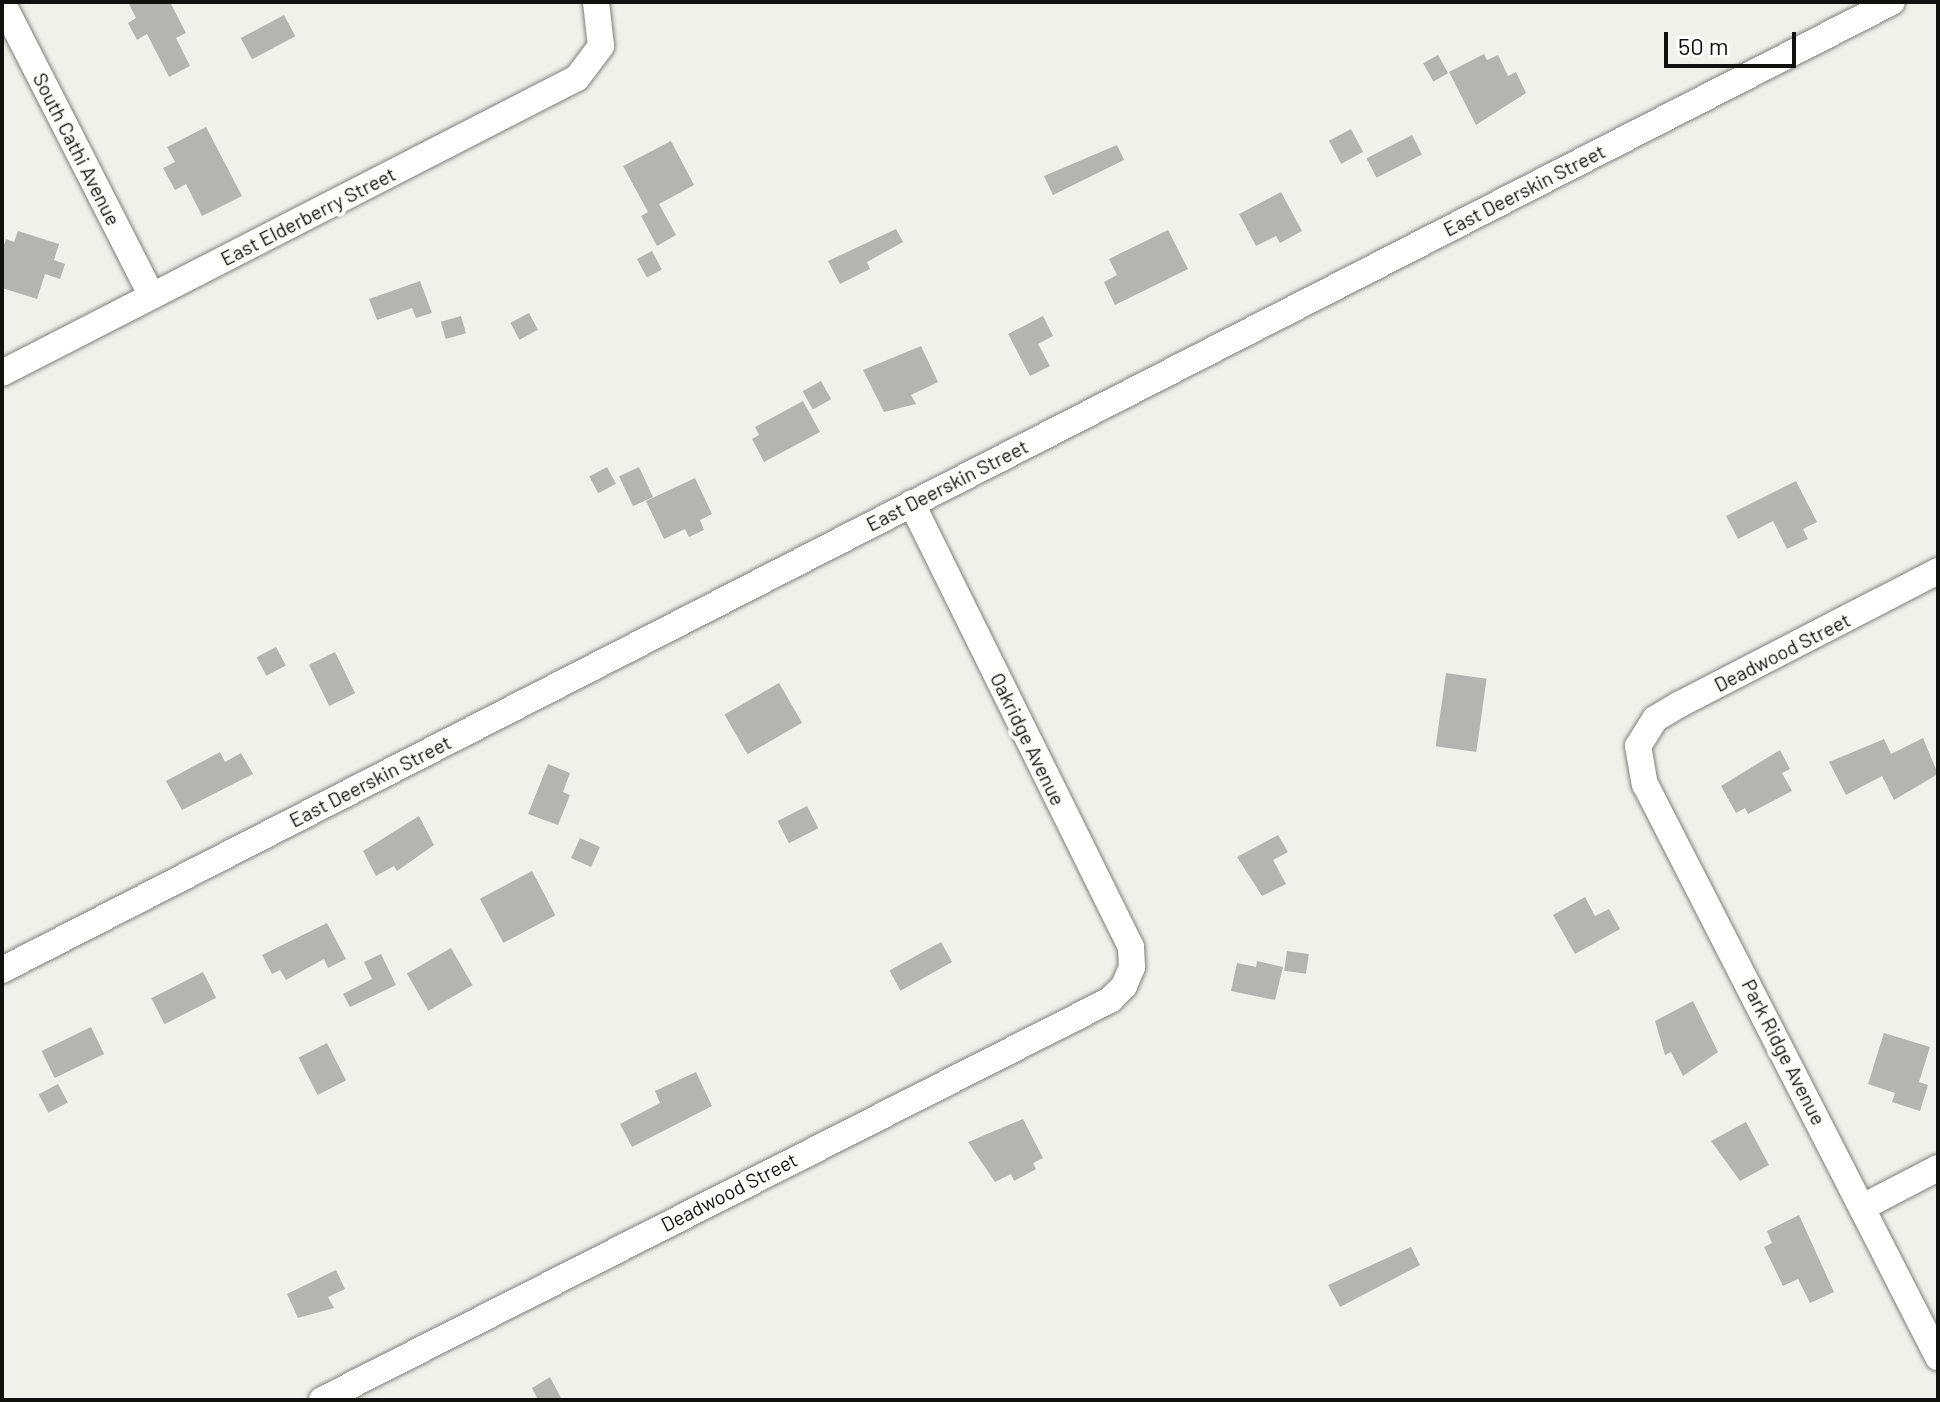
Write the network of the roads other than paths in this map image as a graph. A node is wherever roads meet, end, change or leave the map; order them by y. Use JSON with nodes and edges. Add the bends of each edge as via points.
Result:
{"nodes":[{"id":1,"x":2,"y":2,"type":"edge"},
{"id":2,"x":596,"y":2,"type":"edge"},
{"id":3,"x":1892,"y":2,"type":"edge"},
{"id":4,"x":152,"y":296,"type":"junction"},
{"id":5,"x":2,"y":373,"type":"edge"},
{"id":6,"x":912,"y":503,"type":"junction"},
{"id":7,"x":1938,"y":571,"type":"edge"},
{"id":8,"x":1638,"y":746,"type":"joint"},
{"id":9,"x":2,"y":970,"type":"edge"},
{"id":10,"x":1129,"y":977,"type":"joint"},
{"id":11,"x":1938,"y":1168,"type":"edge"},
{"id":12,"x":1863,"y":1207,"type":"junction"},
{"id":13,"x":1938,"y":1357,"type":"edge"},
{"id":14,"x":322,"y":1400,"type":"edge"}],
"edges":[{"from":1,"to":4,"type":"street","name":"South Cathi Avenue"},
{"from":2,"to":4,"type":"street","name":"East Elderberry Street","via":[[601,46],[577,78]]},
{"from":3,"to":6,"type":"street","name":"East Deerskin Street"},
{"from":4,"to":5,"type":"street","name":"East Elderberry Street"},
{"from":6,"to":9,"type":"street","name":"East Deerskin Street"},
{"from":6,"to":10,"type":"street","name":"Oakridge Avenue","via":[[1131,947]]},
{"from":7,"to":8,"type":"street","name":"Deadwood Street","via":[[1680,704],[1655,719]]},
{"from":8,"to":12,"type":"street","name":"Park Ridge Avenue","via":[[1645,784]]},
{"from":10,"to":14,"type":"street","name":"Deadwood Street","via":[[1110,1000]]},
{"from":11,"to":12,"type":"street"},
{"from":12,"to":13,"type":"street","name":"Park Ridge Avenue"}]}
